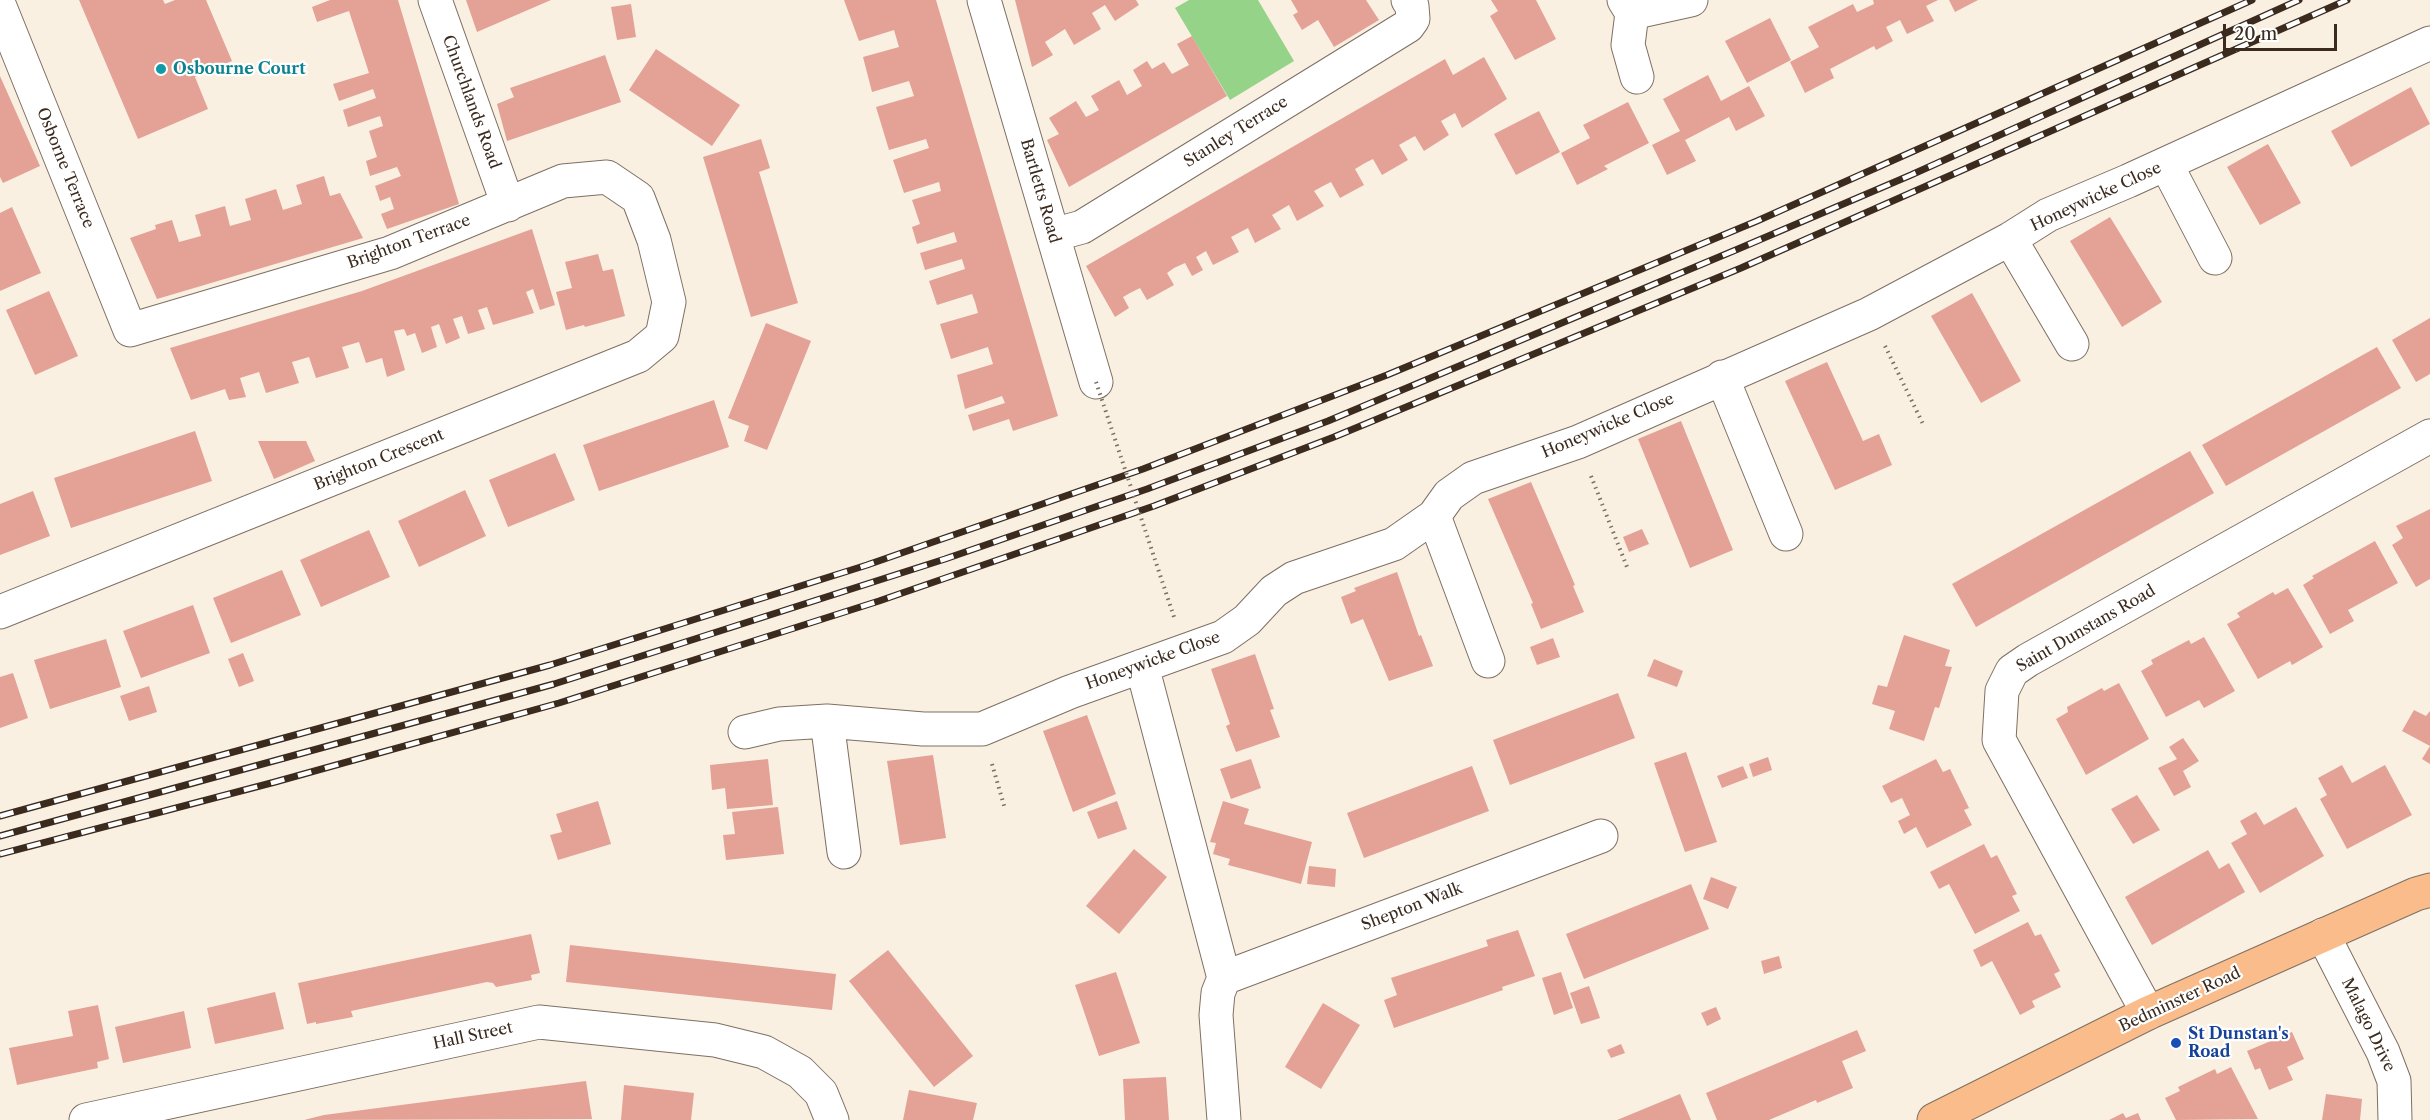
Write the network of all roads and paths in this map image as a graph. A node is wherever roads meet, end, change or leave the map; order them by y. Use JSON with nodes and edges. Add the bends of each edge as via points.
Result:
{"nodes":[{"id":1,"x":435,"y":0,"type":"edge"},
{"id":2,"x":984,"y":0,"type":"edge"},
{"id":3,"x":1691,"y":0,"type":"edge"},
{"id":4,"x":1628,"y":6,"type":"edge"},
{"id":5,"x":0,"y":7,"type":"edge"},
{"id":6,"x":1411,"y":9,"type":"edge"},
{"id":7,"x":2430,"y":43,"type":"edge"},
{"id":8,"x":1637,"y":77,"type":"dead end"},
{"id":9,"x":2166,"y":164,"type":"junction"},
{"id":10,"x":508,"y":205,"type":"junction"},
{"id":11,"x":1053,"y":235,"type":"junction"},
{"id":12,"x":2010,"y":239,"type":"junction"},
{"id":13,"x":654,"y":240,"type":"joint"},
{"id":14,"x":2215,"y":258,"type":"dead end"},
{"id":15,"x":1869,"y":314,"type":"junction"},
{"id":16,"x":130,"y":330,"type":"joint"},
{"id":17,"x":2072,"y":345,"type":"dead end"},
{"id":18,"x":1722,"y":377,"type":"junction"},
{"id":19,"x":1096,"y":382,"type":"joint"},
{"id":20,"x":1924,"y":426,"type":"dead end"},
{"id":21,"x":2430,"y":436,"type":"edge"},
{"id":22,"x":1578,"y":442,"type":"junction"},
{"id":23,"x":1434,"y":516,"type":"junction"},
{"id":24,"x":1786,"y":534,"type":"dead end"},
{"id":25,"x":1627,"y":567,"type":"dead end"},
{"id":26,"x":0,"y":612,"type":"edge"},
{"id":27,"x":1175,"y":620,"type":"dead end"},
{"id":28,"x":1488,"y":661,"type":"dead end"},
{"id":29,"x":1142,"y":666,"type":"junction"},
{"id":30,"x":827,"y":721,"type":"junction"},
{"id":31,"x":982,"y":729,"type":"junction"},
{"id":32,"x":745,"y":732,"type":"dead end"},
{"id":33,"x":1005,"y":809,"type":"dead end"},
{"id":34,"x":1601,"y":836,"type":"dead end"},
{"id":35,"x":844,"y":852,"type":"dead end"},
{"id":36,"x":2430,"y":890,"type":"edge"},
{"id":37,"x":2323,"y":935,"type":"junction"},
{"id":38,"x":1224,"y":978,"type":"junction"},
{"id":39,"x":2148,"y":1013,"type":"junction"},
{"id":40,"x":86,"y":1120,"type":"edge"},
{"id":41,"x":832,"y":1120,"type":"edge"},
{"id":42,"x":1224,"y":1120,"type":"edge"},
{"id":43,"x":1934,"y":1120,"type":"edge"},
{"id":44,"x":2395,"y":1120,"type":"edge"}],
"edges":[{"from":1,"to":10,"type":"street","name":"Churchlands Road"},
{"from":2,"to":11,"type":"street","name":"Bartletts Road"},
{"from":3,"to":4,"type":"street"},
{"from":4,"to":8,"type":"street","via":[[1628,45]]},
{"from":5,"to":16,"type":"street","name":"Osborne Terrace"},
{"from":6,"to":11,"type":"street","name":"Stanley Terrace","via":[[1408,26],[1082,227]]},
{"from":7,"to":9,"type":"street","name":"Honeywicke Close"},
{"from":9,"to":12,"type":"street","name":"Honeywicke Close","via":[[2048,215]]},
{"from":9,"to":14,"type":"street"},
{"from":10,"to":13,"type":"street","name":"Brighton Terrace","via":[[563,181],[607,177],[638,198]]},
{"from":10,"to":16,"type":"street","name":"Brighton Terrace","via":[[390,253]]},
{"from":11,"to":19,"type":"street","name":"Bartletts Road"},
{"from":12,"to":15,"type":"street","name":"Honeywicke Close"},
{"from":12,"to":17,"type":"street"},
{"from":13,"to":26,"type":"street","name":"Brighton Crescent","via":[[669,302],[662,336],[638,356]]},
{"from":15,"to":18,"type":"street","name":"Honeywicke Close"},
{"from":15,"to":20,"type":"path"},
{"from":18,"to":22,"type":"street","name":"Honeywicke Close"},
{"from":18,"to":24,"type":"street"},
{"from":19,"to":27,"type":"path","bridge":true},
{"from":21,"to":39,"type":"street","name":"Saint Dunstans Road","via":[[2028,660],[2012,671],[2002,691],[1999,740]]},
{"from":22,"to":23,"type":"street","name":"Honeywicke Close","via":[[1473,477],[1449,495]]},
{"from":22,"to":25,"type":"path"},
{"from":23,"to":28,"type":"street"},
{"from":23,"to":29,"type":"street","name":"Honeywicke Close","via":[[1394,544],[1294,578],[1223,636]]},
{"from":29,"to":31,"type":"street","name":"Honeywicke Close"},
{"from":29,"to":38,"type":"street"},
{"from":30,"to":31,"type":"street","name":"Honeywicke Close","via":[[923,729]]},
{"from":30,"to":32,"type":"street","name":"Honeywicke Close","via":[[779,724]]},
{"from":30,"to":35,"type":"street"},
{"from":31,"to":33,"type":"path"},
{"from":34,"to":38,"type":"street","name":"Shepton Walk"},
{"from":36,"to":37,"type":"main road","name":"Bedminster Road"},
{"from":37,"to":39,"type":"main road","name":"Bedminster Road"},
{"from":37,"to":44,"type":"street","name":"Malago Drive","via":[[2383,1052],[2394,1081]]},
{"from":38,"to":42,"type":"street","via":[[1216,1015]]},
{"from":39,"to":43,"type":"main road","name":"Bedminster Road"},
{"from":40,"to":41,"type":"street","name":"Hall Street","via":[[539,1022],[715,1040],[764,1052],[800,1072],[821,1093]]}]}
